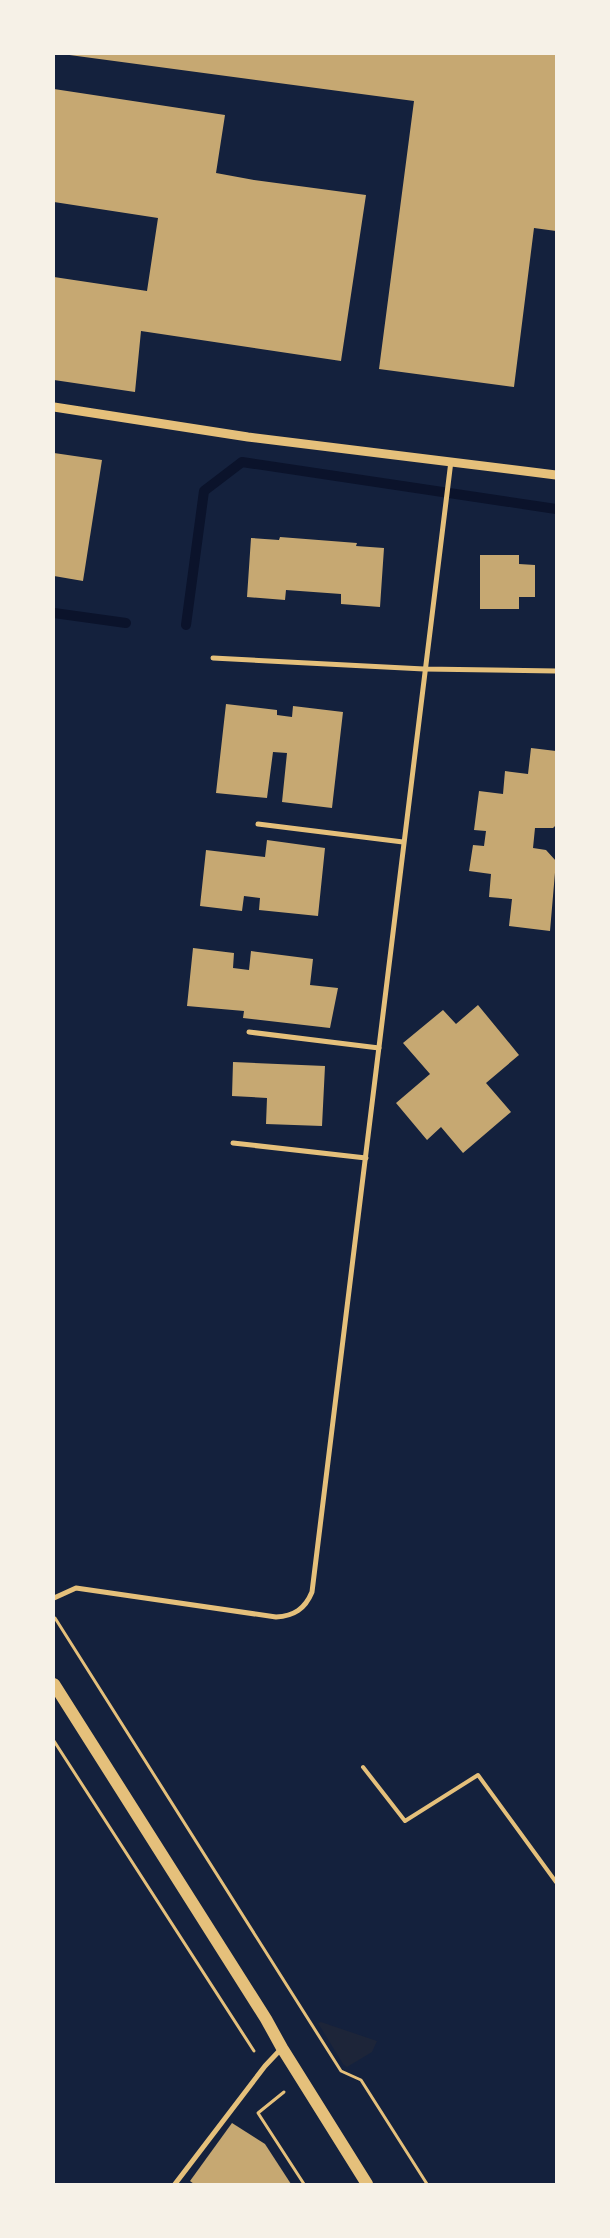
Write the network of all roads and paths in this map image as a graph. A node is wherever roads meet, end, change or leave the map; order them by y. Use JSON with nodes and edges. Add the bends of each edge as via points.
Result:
{"nodes":[{"id":1,"x":54,"y":407,"type":"edge"},
{"id":2,"x":450,"y":461,"type":"junction"},
{"id":3,"x":556,"y":475,"type":"edge"},
{"id":4,"x":213,"y":658,"type":"dead end"},
{"id":5,"x":424,"y":669,"type":"junction"},
{"id":6,"x":556,"y":671,"type":"edge"},
{"id":7,"x":258,"y":824,"type":"dead end"},
{"id":8,"x":402,"y":842,"type":"junction"},
{"id":9,"x":249,"y":1032,"type":"dead end"},
{"id":10,"x":379,"y":1048,"type":"junction"},
{"id":11,"x":233,"y":1143,"type":"dead end"},
{"id":12,"x":366,"y":1158,"type":"junction"},
{"id":13,"x":54,"y":1598,"type":"edge"},
{"id":14,"x":54,"y":1616,"type":"edge"},
{"id":15,"x":54,"y":1684,"type":"edge"},
{"id":16,"x":54,"y":1741,"type":"edge"},
{"id":17,"x":363,"y":1767,"type":"dead end"},
{"id":18,"x":556,"y":1882,"type":"edge"},
{"id":19,"x":282,"y":2048,"type":"junction"},
{"id":20,"x":265,"y":2066,"type":"junction"},
{"id":21,"x":284,"y":2092,"type":"dead end"},
{"id":22,"x":174,"y":2184,"type":"edge"},
{"id":23,"x":304,"y":2184,"type":"edge"},
{"id":24,"x":367,"y":2184,"type":"edge"},
{"id":25,"x":427,"y":2184,"type":"edge"}],
"edges":[{"from":1,"to":2,"type":"street","via":[[248,437]]},
{"from":2,"to":3,"type":"street"},
{"from":2,"to":5,"type":"street"},
{"from":4,"to":5,"type":"street"},
{"from":5,"to":6,"type":"street"},
{"from":5,"to":8,"type":"street"},
{"from":7,"to":8,"type":"street"},
{"from":8,"to":10,"type":"street"},
{"from":9,"to":10,"type":"street"},
{"from":10,"to":12,"type":"street"},
{"from":11,"to":12,"type":"street"},
{"from":12,"to":13,"type":"street","via":[[312,1592],[308,1601],[294,1613],[276,1617],[76,1588]]},
{"from":14,"to":25,"type":"path","via":[[341,2071],[361,2080]]},
{"from":15,"to":19,"type":"main road"},
{"from":16,"to":20,"type":"path","via":[[242,2036]]},
{"from":17,"to":18,"type":"lane","via":[[405,1821],[478,1775]]},
{"from":19,"to":20,"type":"street"},
{"from":19,"to":24,"type":"main road"},
{"from":20,"to":22,"type":"street"},
{"from":21,"to":23,"type":"path","via":[[258,2113]]}]}
